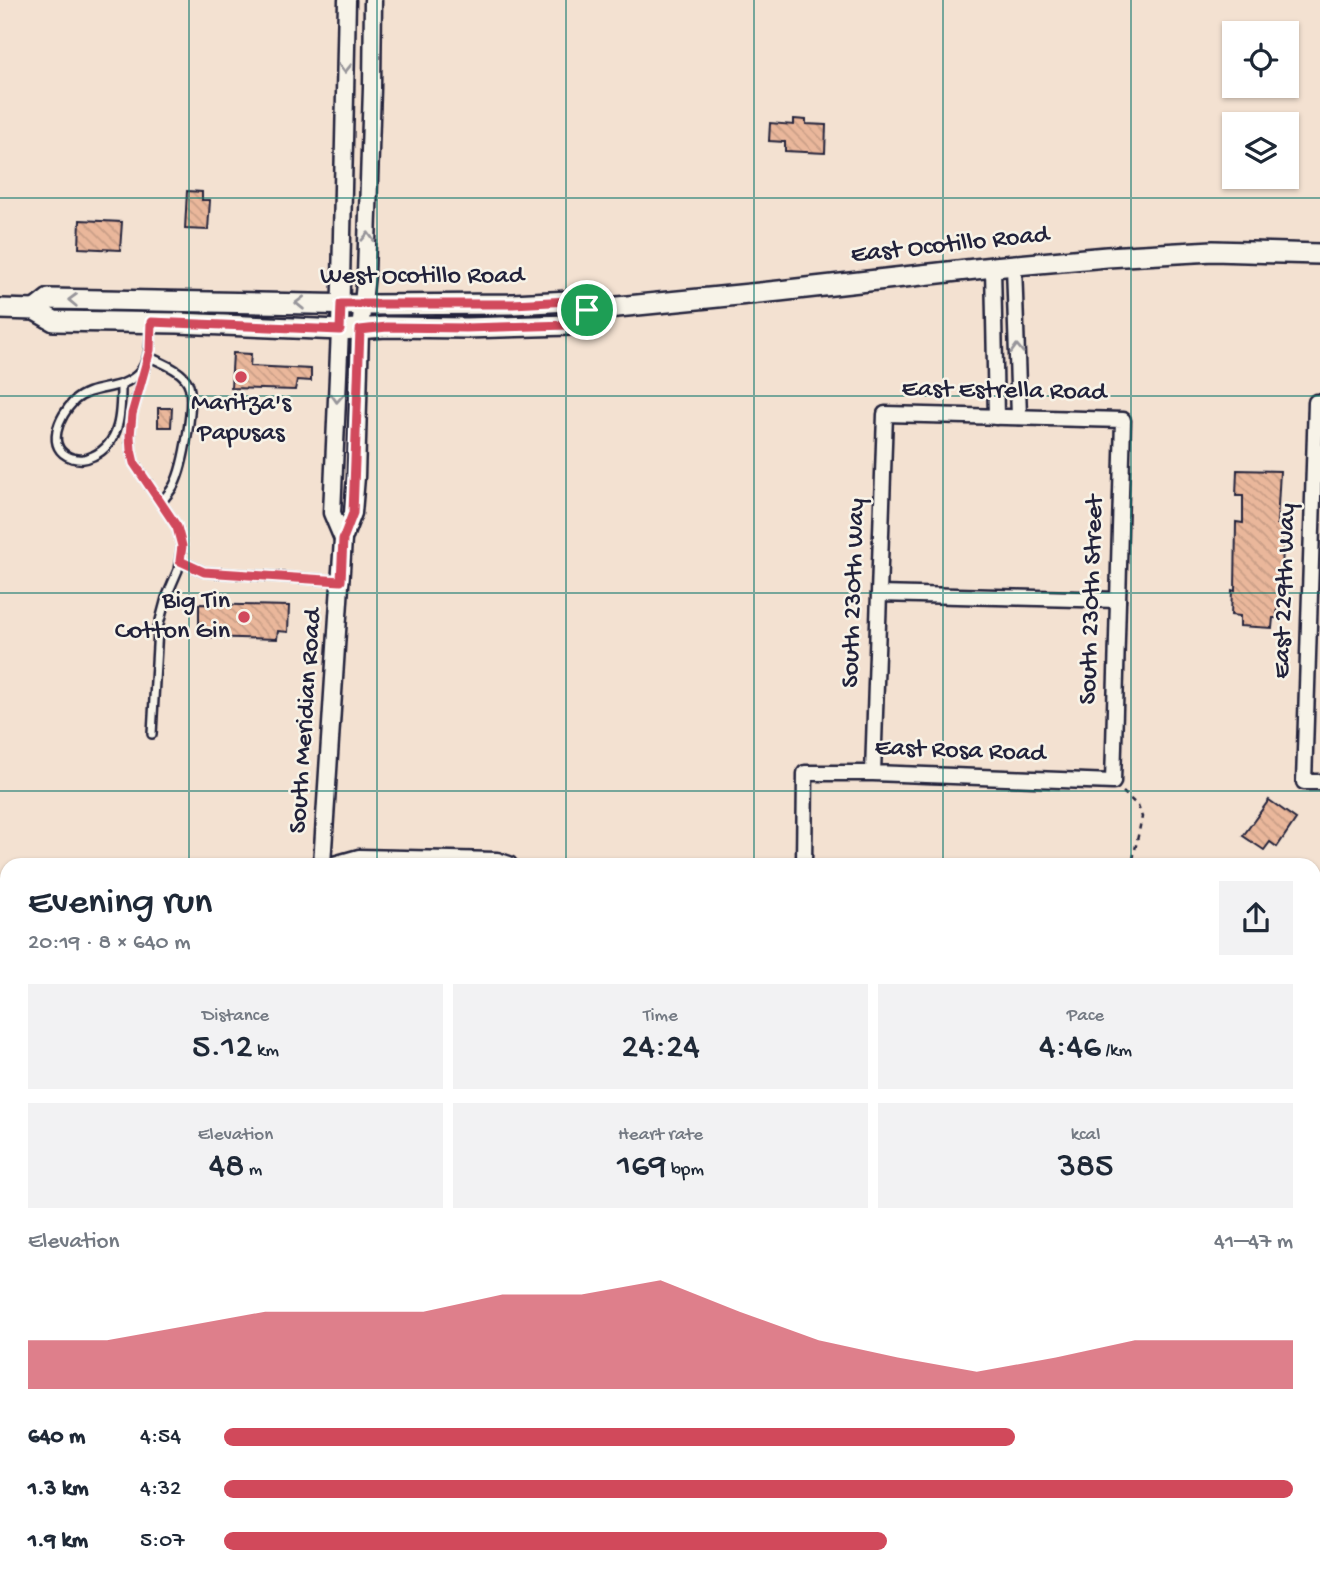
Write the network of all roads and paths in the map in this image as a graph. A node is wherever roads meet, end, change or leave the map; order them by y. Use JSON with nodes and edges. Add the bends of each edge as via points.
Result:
{"nodes":[{"id":1,"x":347,"y":0,"type":"edge"},
{"id":2,"x":373,"y":0,"type":"edge"},
{"id":3,"x":1320,"y":254,"type":"edge"},
{"id":4,"x":1014,"y":265,"type":"junction"},
{"id":5,"x":993,"y":267,"type":"junction"},
{"id":6,"x":341,"y":304,"type":"junction"},
{"id":7,"x":364,"y":305,"type":"junction"},
{"id":8,"x":0,"y":309,"type":"edge"},
{"id":9,"x":35,"y":310,"type":"junction"},
{"id":10,"x":587,"y":310,"type":"junction"},
{"id":11,"x":151,"y":322,"type":"junction"},
{"id":12,"x":340,"y":330,"type":"junction"},
{"id":13,"x":360,"y":330,"type":"junction"},
{"id":14,"x":148,"y":356,"type":"junction"},
{"id":15,"x":121,"y":386,"type":"junction"},
{"id":16,"x":1318,"y":402,"type":"edge"},
{"id":17,"x":885,"y":414,"type":"joint"},
{"id":18,"x":996,"y":417,"type":"junction"},
{"id":19,"x":1019,"y":417,"type":"junction"},
{"id":20,"x":1123,"y":420,"type":"joint"},
{"id":21,"x":161,"y":503,"type":"junction"},
{"id":22,"x":343,"y":539,"type":"junction"},
{"id":23,"x":180,"y":561,"type":"junction"},
{"id":24,"x":341,"y":581,"type":"junction"},
{"id":25,"x":1315,"y":593,"type":"edge"},
{"id":26,"x":879,"y":594,"type":"junction"},
{"id":27,"x":1118,"y":600,"type":"junction"},
{"id":28,"x":152,"y":734,"type":"dead end"},
{"id":29,"x":873,"y":773,"type":"junction"},
{"id":30,"x":1113,"y":782,"type":"junction"},
{"id":31,"x":1320,"y":782,"type":"edge"},
{"id":32,"x":323,"y":858,"type":"edge"},
{"id":33,"x":355,"y":858,"type":"edge"},
{"id":34,"x":405,"y":858,"type":"edge"},
{"id":35,"x":804,"y":858,"type":"edge"},
{"id":36,"x":1133,"y":858,"type":"edge"}],
"edges":[{"from":1,"to":6,"type":"street","name":"South Meridian Road","one_way":true},
{"from":7,"to":2,"type":"street","name":"South Meridian Road","one_way":true},
{"from":3,"to":4,"type":"main road","name":"East Ocotillo Road","via":[[1213,251]]},
{"from":4,"to":5,"type":"main road","name":"East Ocotillo Road"},
{"from":19,"to":4,"type":"street","one_way":true},
{"from":5,"to":10,"type":"main road","name":"East Ocotillo Road"},
{"from":5,"to":18,"type":"street"},
{"from":6,"to":7,"type":"main road","name":"West Ocotillo Road"},
{"from":6,"to":9,"type":"main road","name":"West Ocotillo Road","one_way":true,"via":[[49,299]]},
{"from":6,"to":12,"type":"street","name":"South Meridian Road"},
{"from":7,"to":10,"type":"main road","name":"West Ocotillo Road","via":[[569,301]]},
{"from":7,"to":13,"type":"street","name":"South Meridian Road"},
{"from":8,"to":9,"type":"main road","name":"West Ocotillo Road"},
{"from":9,"to":11,"type":"main road","name":"West Ocotillo Road","via":[[54,321]]},
{"from":10,"to":13,"type":"main road","name":"West Ocotillo Road","via":[[569,325]]},
{"from":11,"to":12,"type":"main road","name":"West Ocotillo Road"},
{"from":11,"to":14,"type":"lane"},
{"from":12,"to":13,"type":"main road","name":"West Ocotillo Road"},
{"from":12,"to":22,"type":"street","name":"South Meridian Road","one_way":true,"via":[[332,513]]},
{"from":13,"to":22,"type":"street","name":"South Meridian Road","via":[[353,513]]},
{"from":14,"to":15,"type":"lane","via":[[139,372]]},
{"from":14,"to":21,"type":"lane","via":[[132,414],[131,450],[134,463]]},
{"from":14,"to":21,"type":"lane","via":[[178,371],[188,383],[191,398],[175,484]]},
{"from":15,"to":15,"type":"lane","via":[[93,391],[73,402],[56,433],[60,451],[80,460],[107,447],[119,420]]},
{"from":16,"to":25,"type":"street","name":"East 229th Way"},
{"from":17,"to":18,"type":"street","name":"East Estrella Road"},
{"from":17,"to":26,"type":"street","name":"South 230th Way"},
{"from":18,"to":19,"type":"street","name":"East Estrella Road"},
{"from":19,"to":20,"type":"street","name":"East Estrella Road"},
{"from":20,"to":27,"type":"street","name":"South 230th Street"},
{"from":21,"to":23,"type":"lane","via":[[177,527]]},
{"from":22,"to":24,"type":"street","name":"South Meridian Road"},
{"from":23,"to":24,"type":"lane","via":[[204,572]]},
{"from":23,"to":28,"type":"lane","via":[[158,628]]},
{"from":24,"to":32,"type":"street","name":"South Meridian Road"},
{"from":25,"to":31,"type":"street","name":"East 229th Way","via":[[1304,782]]},
{"from":26,"to":27,"type":"street"},
{"from":26,"to":29,"type":"street","name":"South 230th Way"},
{"from":27,"to":30,"type":"street","name":"South 230th Street"},
{"from":29,"to":30,"type":"street","name":"East Rosa Road"},
{"from":29,"to":35,"type":"street","name":"East Rosa Road","via":[[805,773]]},
{"from":30,"to":36,"type":"path","via":[[1138,806],[1142,817]]},
{"from":33,"to":34,"type":"street"}]}
